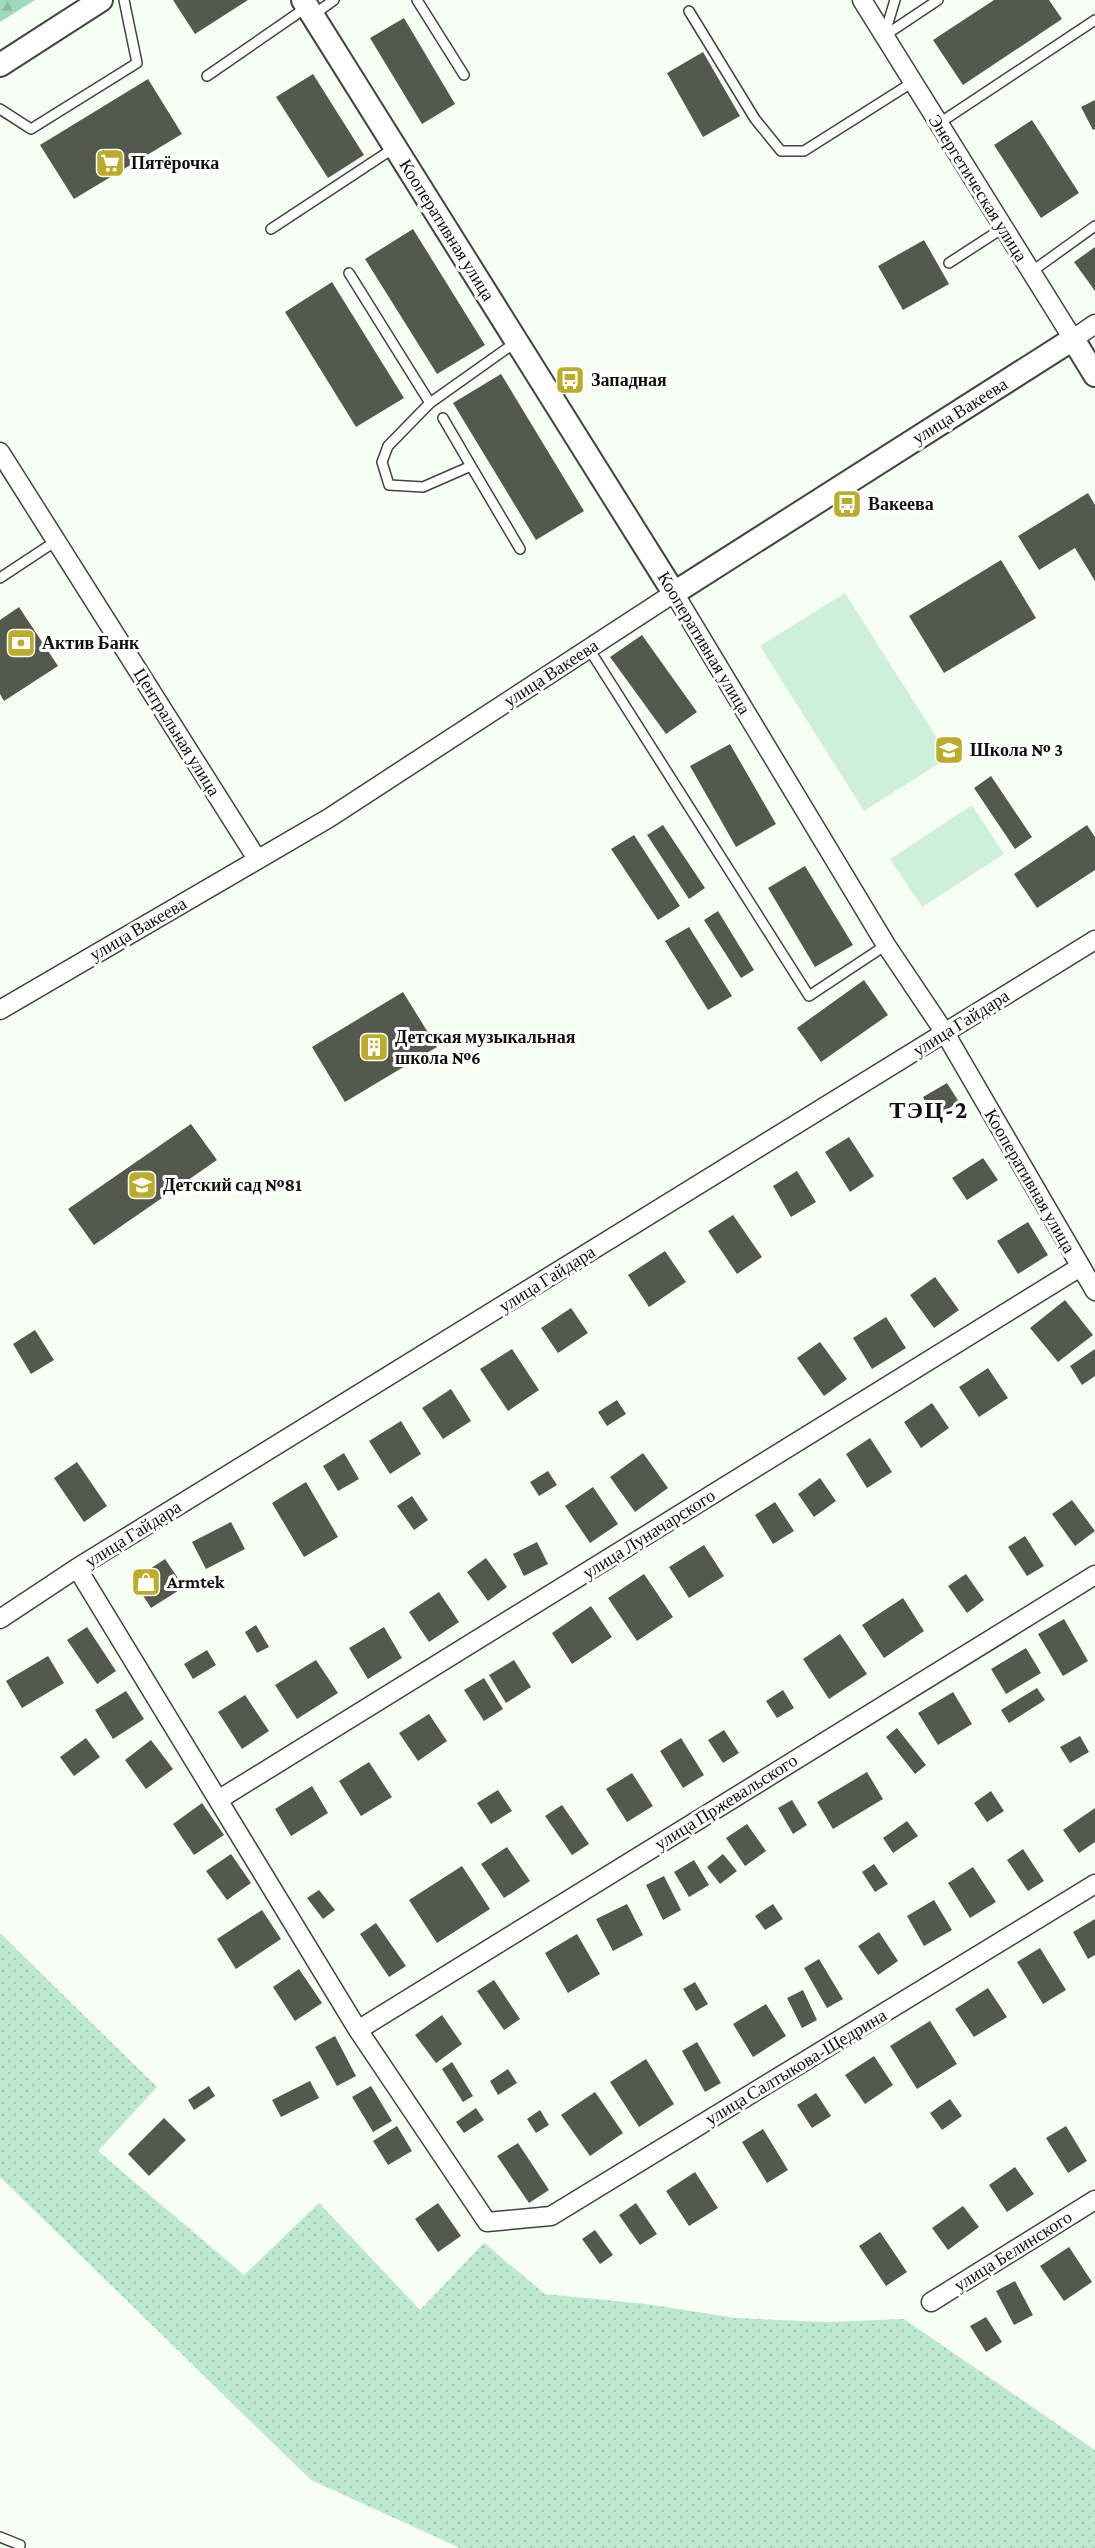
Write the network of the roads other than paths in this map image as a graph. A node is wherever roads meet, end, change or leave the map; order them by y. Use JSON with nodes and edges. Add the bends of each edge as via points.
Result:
{"nodes":[{"id":1,"x":101,"y":0,"type":"edge"},
{"id":2,"x":124,"y":0,"type":"edge"},
{"id":3,"x":334,"y":0,"type":"edge"},
{"id":4,"x":417,"y":0,"type":"edge"},
{"id":5,"x":862,"y":0,"type":"edge"},
{"id":6,"x":895,"y":0,"type":"edge"},
{"id":7,"x":938,"y":0,"type":"edge"},
{"id":8,"x":307,"y":8,"type":"edge"},
{"id":9,"x":689,"y":11,"type":"dead end"},
{"id":10,"x":1095,"y":20,"type":"edge"},
{"id":11,"x":884,"y":36,"type":"junction"},
{"id":12,"x":0,"y":65,"type":"edge"},
{"id":13,"x":464,"y":75,"type":"dead end"},
{"id":14,"x":207,"y":76,"type":"dead end"},
{"id":15,"x":913,"y":82,"type":"junction"},
{"id":16,"x":0,"y":109,"type":"edge"},
{"id":17,"x":938,"y":124,"type":"junction"},
{"id":18,"x":395,"y":147,"type":"junction"},
{"id":19,"x":1095,"y":226,"type":"edge"},
{"id":20,"x":1003,"y":228,"type":"junction"},
{"id":21,"x":271,"y":229,"type":"dead end"},
{"id":22,"x":949,"y":263,"type":"dead end"},
{"id":23,"x":1031,"y":272,"type":"junction"},
{"id":24,"x":349,"y":273,"type":"dead end"},
{"id":25,"x":1095,"y":324,"type":"edge"},
{"id":26,"x":1073,"y":339,"type":"junction"},
{"id":27,"x":517,"y":342,"type":"junction"},
{"id":28,"x":1095,"y":375,"type":"edge"},
{"id":29,"x":430,"y":403,"type":"junction"},
{"id":30,"x":443,"y":418,"type":"dead end"},
{"id":31,"x":0,"y":452,"type":"edge"},
{"id":32,"x":471,"y":466,"type":"junction"},
{"id":33,"x":56,"y":541,"type":"junction"},
{"id":34,"x":519,"y":549,"type":"dead end"},
{"id":35,"x":0,"y":578,"type":"edge"},
{"id":36,"x":674,"y":593,"type":"junction"},
{"id":37,"x":588,"y":649,"type":"junction"},
{"id":38,"x":257,"y":859,"type":"junction"},
{"id":39,"x":1095,"y":940,"type":"edge"},
{"id":40,"x":886,"y":945,"type":"junction"},
{"id":41,"x":0,"y":1010,"type":"edge"},
{"id":42,"x":945,"y":1033,"type":"junction"},
{"id":43,"x":1080,"y":1267,"type":"junction"},
{"id":44,"x":1095,"y":1291,"type":"edge"},
{"id":45,"x":77,"y":1568,"type":"junction"},
{"id":46,"x":1095,"y":1575,"type":"edge"},
{"id":47,"x":0,"y":1619,"type":"edge"},
{"id":48,"x":218,"y":1800,"type":"junction"},
{"id":49,"x":1095,"y":1884,"type":"edge"},
{"id":50,"x":358,"y":2030,"type":"junction"},
{"id":51,"x":1095,"y":2200,"type":"edge"},
{"id":52,"x":931,"y":2302,"type":"dead end"},
{"id":53,"x":0,"y":2537,"type":"edge"},
{"id":54,"x":19,"y":2548,"type":"edge"}],
"edges":[{"from":1,"to":12,"type":"street"},
{"from":2,"to":16,"type":"lane","via":[[137,63],[31,129]]},
{"from":3,"to":8,"type":"lane"},
{"from":4,"to":13,"type":"lane"},
{"from":5,"to":11,"type":"street","name":"Энергетическая улица"},
{"from":6,"to":11,"type":"lane"},
{"from":7,"to":11,"type":"lane"},
{"from":8,"to":14,"type":"lane"},
{"from":8,"to":18,"type":"street","name":"Кооперативная улица"},
{"from":9,"to":15,"type":"lane","via":[[755,119],[780,151],[804,151]]},
{"from":10,"to":17,"type":"lane"},
{"from":11,"to":15,"type":"street","name":"Энергетическая улица"},
{"from":15,"to":17,"type":"street","name":"Энергетическая улица"},
{"from":17,"to":20,"type":"street","name":"Энергетическая улица"},
{"from":18,"to":21,"type":"lane"},
{"from":18,"to":27,"type":"street","name":"Кооперативная улица"},
{"from":19,"to":23,"type":"lane"},
{"from":20,"to":22,"type":"lane"},
{"from":20,"to":23,"type":"street","name":"Энергетическая улица"},
{"from":23,"to":26,"type":"street","name":"Энергетическая улица"},
{"from":24,"to":29,"type":"lane"},
{"from":25,"to":26,"type":"street","name":"улица Вакеева"},
{"from":26,"to":28,"type":"street","name":"Энергетическая улица"},
{"from":26,"to":36,"type":"street","name":"улица Вакеева"},
{"from":27,"to":29,"type":"lane"},
{"from":27,"to":36,"type":"street","name":"Кооперативная улица"},
{"from":29,"to":32,"type":"lane","via":[[388,446],[382,462],[389,485],[423,487]]},
{"from":30,"to":32,"type":"lane"},
{"from":31,"to":33,"type":"street","name":"Центральная улица"},
{"from":32,"to":34,"type":"lane"},
{"from":33,"to":35,"type":"lane"},
{"from":33,"to":38,"type":"street","name":"Центральная улица"},
{"from":36,"to":37,"type":"street","name":"улица Вакеева"},
{"from":36,"to":40,"type":"street","name":"Кооперативная улица"},
{"from":37,"to":38,"type":"street","name":"улица Вакеева","via":[[329,818]]},
{"from":37,"to":40,"type":"lane","via":[[809,996]]},
{"from":38,"to":41,"type":"street","name":"улица Вакеева"},
{"from":39,"to":42,"type":"street","name":"улица Гайдара"},
{"from":40,"to":42,"type":"street","name":"Кооперативная улица"},
{"from":42,"to":43,"type":"street","name":"Кооперативная улица"},
{"from":42,"to":45,"type":"street","name":"улица Гайдара"},
{"from":43,"to":44,"type":"street","name":"Кооперативная улица"},
{"from":43,"to":48,"type":"street","name":"улица Луначарского"},
{"from":45,"to":47,"type":"street","name":"улица Гайдара"},
{"from":45,"to":48,"type":"street"},
{"from":46,"to":50,"type":"street","name":"улица Пржевальского"},
{"from":48,"to":50,"type":"street"},
{"from":49,"to":50,"type":"street","name":"улица Салтыкова-Щедрина","via":[[551,2216],[487,2222]]},
{"from":51,"to":52,"type":"street","name":"улица Белинского"},
{"from":53,"to":54,"type":"lane","via":[[20,2545]]}]}
